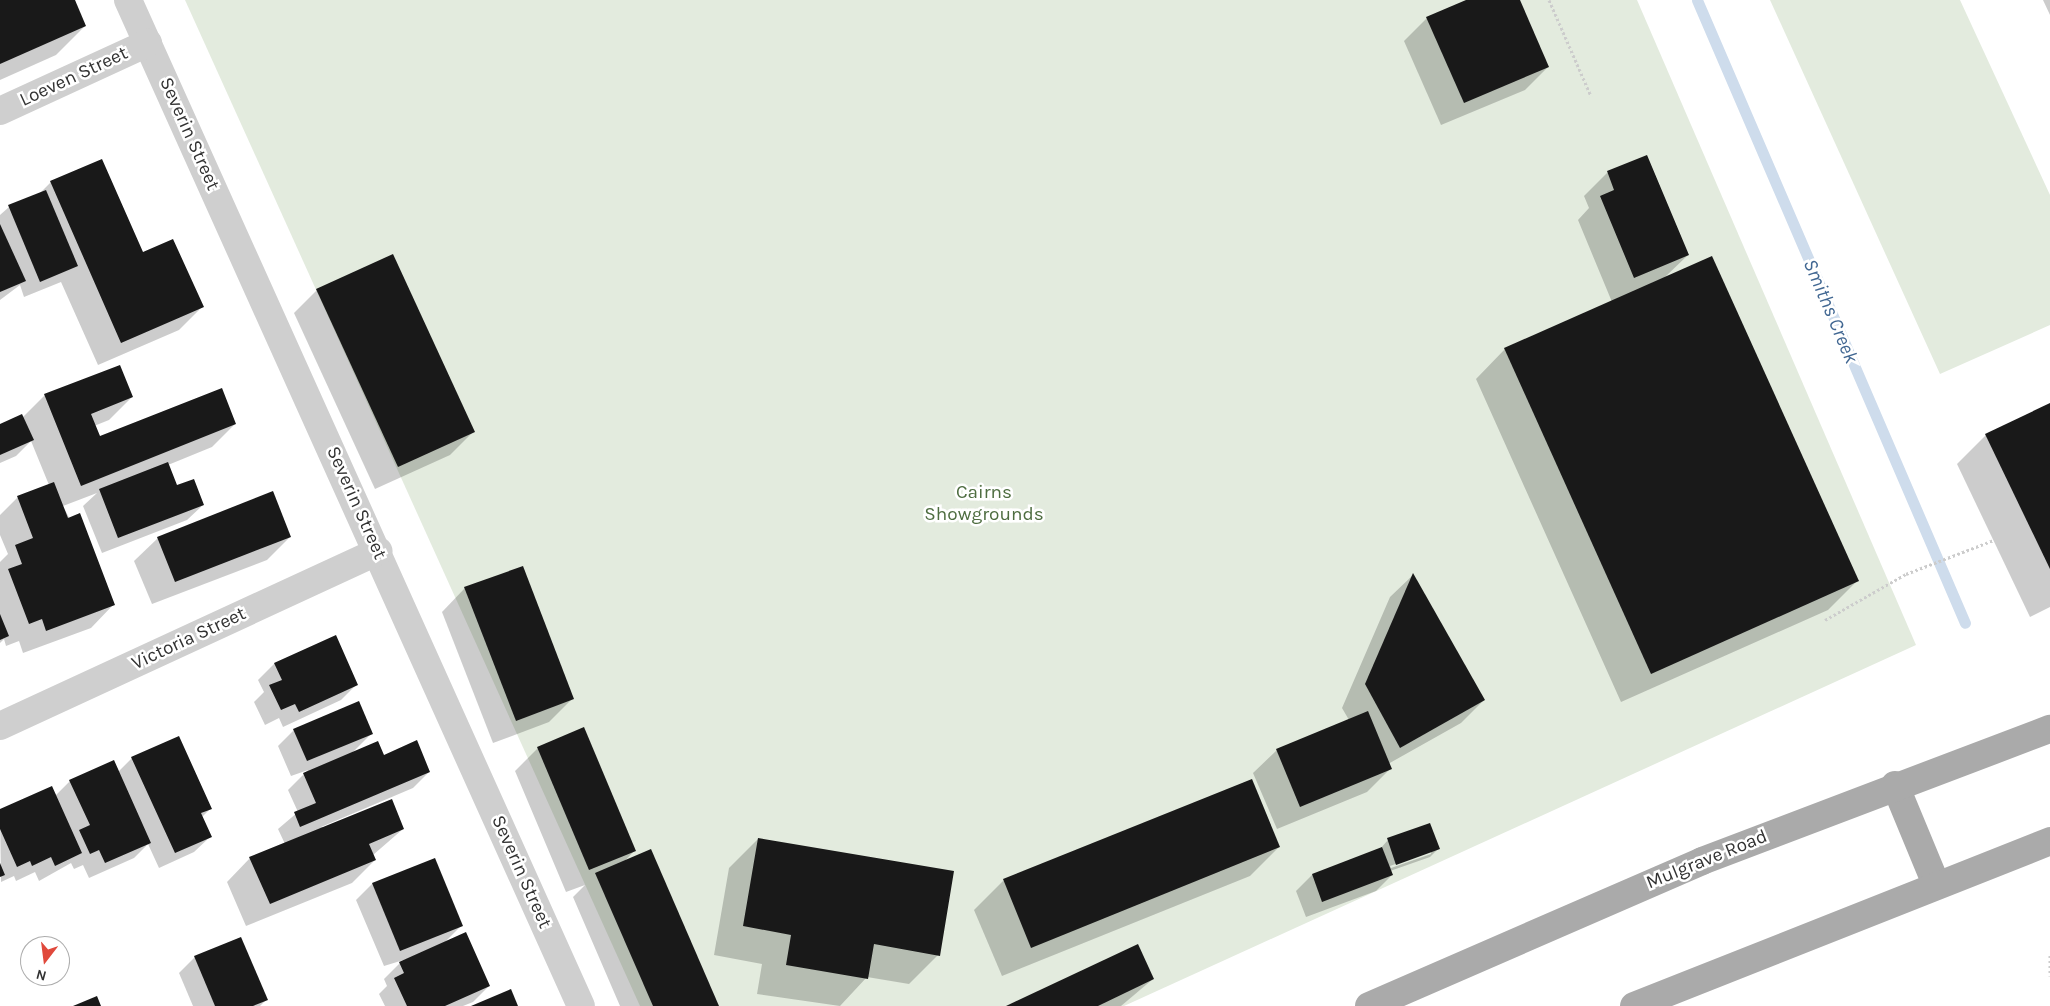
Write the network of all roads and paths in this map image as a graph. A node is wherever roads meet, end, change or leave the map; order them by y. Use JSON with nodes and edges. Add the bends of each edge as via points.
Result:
{"nodes":[{"id":1,"x":128,"y":0,"type":"edge"},
{"id":2,"x":1549,"y":0,"type":"edge"},
{"id":3,"x":148,"y":43,"type":"junction"},
{"id":4,"x":1591,"y":96,"type":"dead end"},
{"id":5,"x":0,"y":111,"type":"edge"},
{"id":6,"x":2004,"y":536,"type":"dead end"},
{"id":7,"x":378,"y":551,"type":"junction"},
{"id":8,"x":1825,"y":620,"type":"dead end"},
{"id":9,"x":0,"y":726,"type":"edge"},
{"id":10,"x":2050,"y":729,"type":"edge"},
{"id":11,"x":1895,"y":786,"type":"junction"},
{"id":12,"x":2050,"y":841,"type":"edge"},
{"id":13,"x":1936,"y":884,"type":"junction"},
{"id":14,"x":2050,"y":955,"type":"edge"},
{"id":15,"x":2050,"y":976,"type":"edge"},
{"id":16,"x":1649,"y":1003,"type":"edge"},
{"id":17,"x":581,"y":1006,"type":"edge"},
{"id":18,"x":1369,"y":1006,"type":"edge"}],
"edges":[{"from":1,"to":3,"type":"street","name":"Severin Street"},
{"from":2,"to":4,"type":"path"},
{"from":3,"to":5,"type":"street","name":"Loeven Street"},
{"from":3,"to":7,"type":"street","name":"Severin Street"},
{"from":6,"to":8,"type":"path","via":[[1906,574]]},
{"from":7,"to":9,"type":"street","name":"Victoria Street"},
{"from":7,"to":17,"type":"street","name":"Severin Street"},
{"from":10,"to":11,"type":"main road","name":"Mulgrave Road"},
{"from":11,"to":13,"type":"main road"},
{"from":11,"to":18,"type":"main road","name":"Mulgrave Road","via":[[1702,861]]},
{"from":12,"to":13,"type":"main road"},
{"from":13,"to":16,"type":"main road"},
{"from":14,"to":15,"type":"path"}]}
